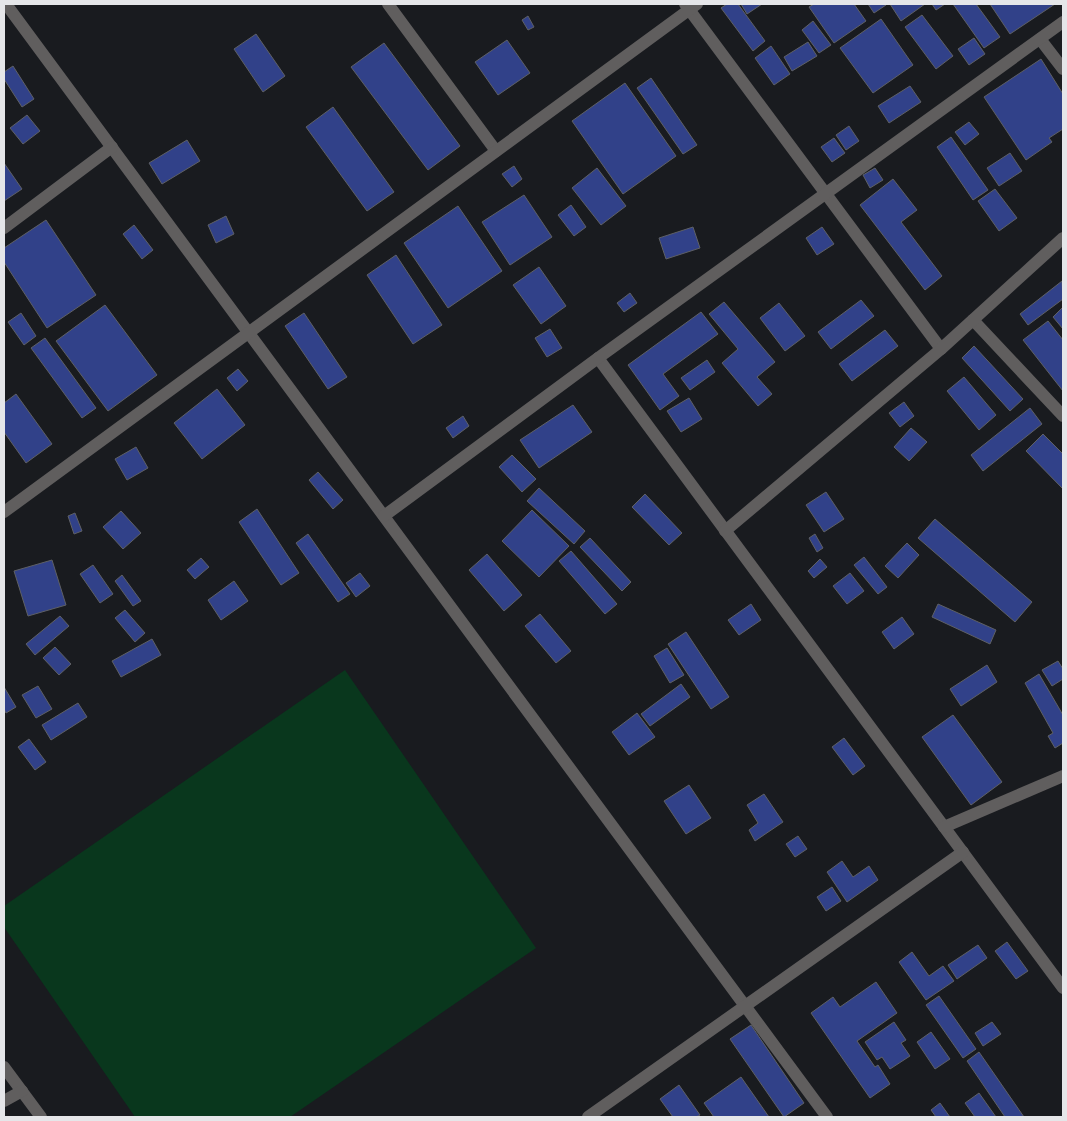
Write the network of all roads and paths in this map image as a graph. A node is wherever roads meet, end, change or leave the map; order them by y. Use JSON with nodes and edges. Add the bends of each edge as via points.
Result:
{"nodes":[{"id":1,"x":6,"y":4,"type":"edge"},
{"id":2,"x":388,"y":4,"type":"edge"},
{"id":3,"x":690,"y":6,"type":"edge"},
{"id":4,"x":1063,"y":22,"type":"edge"},
{"id":5,"x":1040,"y":38,"type":"junction"},
{"id":6,"x":1063,"y":69,"type":"edge"},
{"id":7,"x":112,"y":147,"type":"junction"},
{"id":8,"x":496,"y":151,"type":"junction"},
{"id":9,"x":826,"y":194,"type":"junction"},
{"id":10,"x":4,"y":228,"type":"edge"},
{"id":11,"x":1063,"y":238,"type":"edge"},
{"id":12,"x":974,"y":320,"type":"junction"},
{"id":13,"x":248,"y":332,"type":"junction"},
{"id":14,"x":941,"y":349,"type":"junction"},
{"id":15,"x":598,"y":358,"type":"junction"},
{"id":16,"x":1063,"y":416,"type":"edge"},
{"id":17,"x":4,"y":512,"type":"edge"},
{"id":18,"x":384,"y":516,"type":"junction"},
{"id":19,"x":725,"y":530,"type":"junction"},
{"id":20,"x":1063,"y":776,"type":"edge"},
{"id":21,"x":944,"y":827,"type":"junction"},
{"id":22,"x":963,"y":852,"type":"junction"},
{"id":23,"x":1061,"y":983,"type":"edge"},
{"id":24,"x":745,"y":1006,"type":"junction"},
{"id":25,"x":4,"y":1067,"type":"edge"},
{"id":26,"x":22,"y":1091,"type":"junction"},
{"id":27,"x":4,"y":1101,"type":"edge"},
{"id":28,"x":41,"y":1117,"type":"edge"},
{"id":29,"x":588,"y":1117,"type":"edge"},
{"id":30,"x":827,"y":1117,"type":"edge"}],
"edges":[{"from":1,"to":7,"type":"street"},
{"from":2,"to":8,"type":"street"},
{"from":3,"to":8,"type":"street"},
{"from":3,"to":9,"type":"street"},
{"from":4,"to":5,"type":"street"},
{"from":5,"to":6,"type":"street"},
{"from":5,"to":9,"type":"street"},
{"from":7,"to":10,"type":"street"},
{"from":7,"to":13,"type":"street"},
{"from":8,"to":13,"type":"street"},
{"from":9,"to":14,"type":"street"},
{"from":9,"to":15,"type":"street"},
{"from":11,"to":12,"type":"street"},
{"from":12,"to":14,"type":"street"},
{"from":12,"to":16,"type":"street"},
{"from":13,"to":17,"type":"street"},
{"from":13,"to":18,"type":"street"},
{"from":14,"to":19,"type":"street"},
{"from":15,"to":18,"type":"street"},
{"from":15,"to":19,"type":"street"},
{"from":18,"to":24,"type":"street"},
{"from":19,"to":21,"type":"street"},
{"from":20,"to":21,"type":"street"},
{"from":21,"to":22,"type":"street"},
{"from":22,"to":23,"type":"street"},
{"from":22,"to":24,"type":"street"},
{"from":24,"to":29,"type":"street"},
{"from":24,"to":30,"type":"street"},
{"from":25,"to":26,"type":"street"},
{"from":26,"to":27,"type":"street"},
{"from":26,"to":28,"type":"street"}]}
